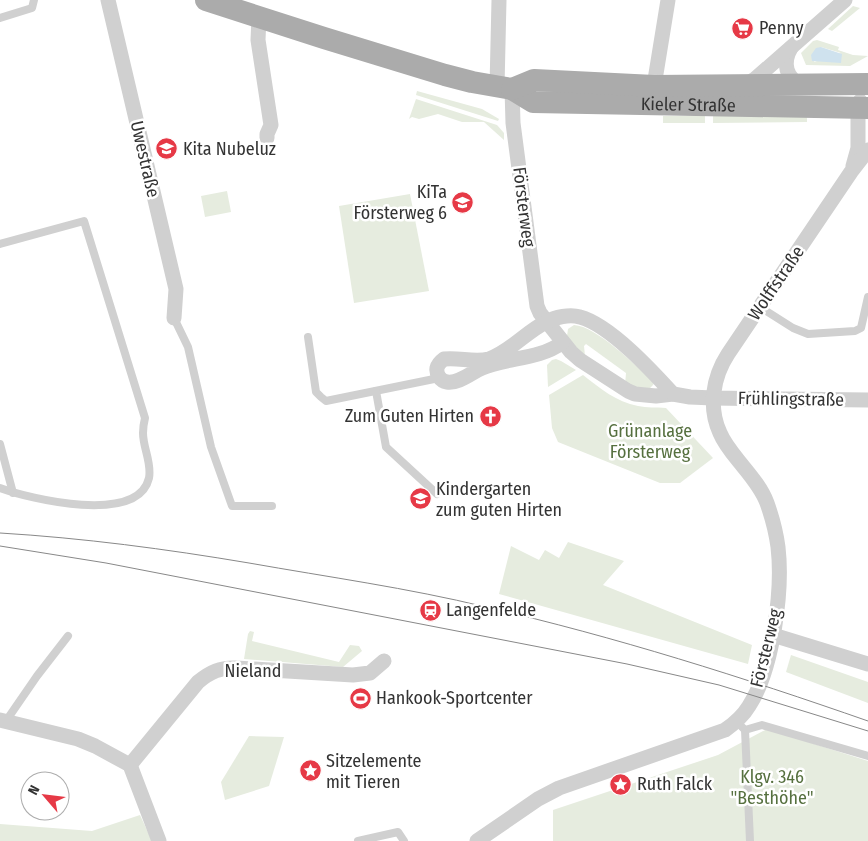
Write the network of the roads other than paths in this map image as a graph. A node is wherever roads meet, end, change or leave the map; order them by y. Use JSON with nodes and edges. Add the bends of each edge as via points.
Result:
{"nodes":[{"id":1,"x":34,"y":0,"type":"edge"},
{"id":2,"x":108,"y":0,"type":"edge"},
{"id":3,"x":206,"y":0,"type":"edge"},
{"id":4,"x":499,"y":0,"type":"edge"},
{"id":5,"x":668,"y":0,"type":"edge"},
{"id":6,"x":845,"y":0,"type":"edge"},
{"id":7,"x":259,"y":17,"type":"junction"},
{"id":8,"x":0,"y":18,"type":"edge"},
{"id":9,"x":792,"y":47,"type":"junction"},
{"id":10,"x":868,"y":84,"type":"edge"},
{"id":11,"x":802,"y":85,"type":"junction"},
{"id":12,"x":654,"y":86,"type":"junction"},
{"id":13,"x":740,"y":86,"type":"junction"},
{"id":14,"x":505,"y":88,"type":"junction"},
{"id":15,"x":865,"y":101,"type":"edge"},
{"id":16,"x":267,"y":138,"type":"dead end"},
{"id":17,"x":868,"y":150,"type":"edge"},
{"id":18,"x":851,"y":172,"type":"junction"},
{"id":19,"x":0,"y":244,"type":"edge"},
{"id":20,"x":868,"y":297,"type":"edge"},
{"id":21,"x":760,"y":307,"type":"junction"},
{"id":22,"x":174,"y":318,"type":"joint"},
{"id":23,"x":548,"y":321,"type":"junction"},
{"id":24,"x":308,"y":337,"type":"dead end"},
{"id":25,"x":562,"y":342,"type":"junction"},
{"id":26,"x":439,"y":378,"type":"junction"},
{"id":27,"x":376,"y":391,"type":"junction"},
{"id":28,"x":673,"y":394,"type":"junction"},
{"id":29,"x":714,"y":398,"type":"junction"},
{"id":30,"x":868,"y":400,"type":"edge"},
{"id":31,"x":0,"y":444,"type":"edge"},
{"id":32,"x":0,"y":488,"type":"edge"},
{"id":33,"x":13,"y":493,"type":"junction"},
{"id":34,"x":437,"y":494,"type":"dead end"},
{"id":35,"x":272,"y":506,"type":"dead end"},
{"id":36,"x":773,"y":635,"type":"junction"},
{"id":37,"x":68,"y":636,"type":"dead end"},
{"id":38,"x":384,"y":662,"type":"dead end"},
{"id":39,"x":868,"y":664,"type":"edge"},
{"id":40,"x":3,"y":721,"type":"edge"},
{"id":41,"x":741,"y":726,"type":"junction"},
{"id":42,"x":868,"y":756,"type":"edge"},
{"id":43,"x":130,"y":766,"type":"junction"},
{"id":44,"x":159,"y":841,"type":"edge"},
{"id":45,"x":358,"y":841,"type":"edge"},
{"id":46,"x":404,"y":841,"type":"edge"},
{"id":47,"x":477,"y":841,"type":"edge"},
{"id":48,"x":750,"y":841,"type":"edge"}],
"edges":[{"from":1,"to":8,"type":"lane","via":[[32,8]]},
{"from":2,"to":22,"type":"street","name":"Uwestraße","via":[[176,290]]},
{"from":3,"to":7,"type":"main road","name":"Kieler Straße"},
{"from":4,"to":14,"type":"street","name":"Försterweg"},
{"from":5,"to":12,"type":"street"},
{"from":6,"to":9,"type":"street"},
{"from":7,"to":14,"type":"main road","name":"Kieler Straße","via":[[445,75]]},
{"from":7,"to":16,"type":"street","via":[[258,40],[271,124]]},
{"from":9,"to":11,"type":"street","via":[[787,56],[786,70],[793,80]]},
{"from":9,"to":13,"type":"street","via":[[755,79]]},
{"from":10,"to":11,"type":"main road","name":"Kieler Straße"},
{"from":11,"to":13,"type":"main road","name":"Kieler Straße"},
{"from":12,"to":13,"type":"main road","name":"Kieler Straße"},
{"from":12,"to":14,"type":"main road","name":"Kieler Straße","via":[[534,80]]},
{"from":14,"to":15,"type":"main road","name":"Kieler Straße","via":[[534,102]]},
{"from":14,"to":23,"type":"street","name":"Försterweg","via":[[513,123],[537,306]]},
{"from":15,"to":18,"type":"street","name":"Wolffstraße"},
{"from":17,"to":18,"type":"street","name":"Wolffstraße"},
{"from":18,"to":21,"type":"street","name":"Wolffstraße"},
{"from":19,"to":33,"type":"lane","via":[[84,221],[145,418],[143,433],[149,470],[145,487],[139,494],[111,504],[51,502]]},
{"from":20,"to":21,"type":"lane","via":[[861,328],[855,331],[808,334]]},
{"from":21,"to":29,"type":"street","name":"Wolffstraße","via":[[723,362]]},
{"from":22,"to":35,"type":"lane","via":[[188,347],[211,447],[232,506]]},
{"from":23,"to":25,"type":"street","name":"Försterweg"},
{"from":23,"to":26,"type":"street","via":[[489,359],[444,359],[437,367]]},
{"from":23,"to":28,"type":"street","via":[[580,317],[601,328],[647,365]]},
{"from":24,"to":27,"type":"lane","via":[[316,392],[320,397],[331,401]]},
{"from":25,"to":26,"type":"street","via":[[541,353],[489,365],[454,381]]},
{"from":25,"to":28,"type":"street","name":"Försterweg","via":[[580,360],[628,392],[656,396]]},
{"from":26,"to":27,"type":"lane"},
{"from":27,"to":34,"type":"lane","via":[[386,447]]},
{"from":28,"to":29,"type":"street","name":"Försterweg"},
{"from":29,"to":30,"type":"street","name":"Frühlingstraße"},
{"from":29,"to":36,"type":"street","name":"Försterweg","via":[[720,433],[766,500],[774,524],[778,548],[778,594]]},
{"from":31,"to":33,"type":"lane"},
{"from":32,"to":33,"type":"lane"},
{"from":36,"to":39,"type":"street"},
{"from":36,"to":41,"type":"street","name":"Försterweg","via":[[759,685]]},
{"from":37,"to":40,"type":"lane"},
{"from":38,"to":43,"type":"street","name":"Nieland","via":[[370,672],[353,675],[219,669],[198,682]]},
{"from":40,"to":43,"type":"street","via":[[78,739]]},
{"from":41,"to":42,"type":"lane","via":[[762,725]]},
{"from":41,"to":47,"type":"street","name":"Försterweg","via":[[558,788]]},
{"from":41,"to":48,"type":"lane"},
{"from":43,"to":44,"type":"street"},
{"from":45,"to":46,"type":"lane","via":[[398,832]]}]}
